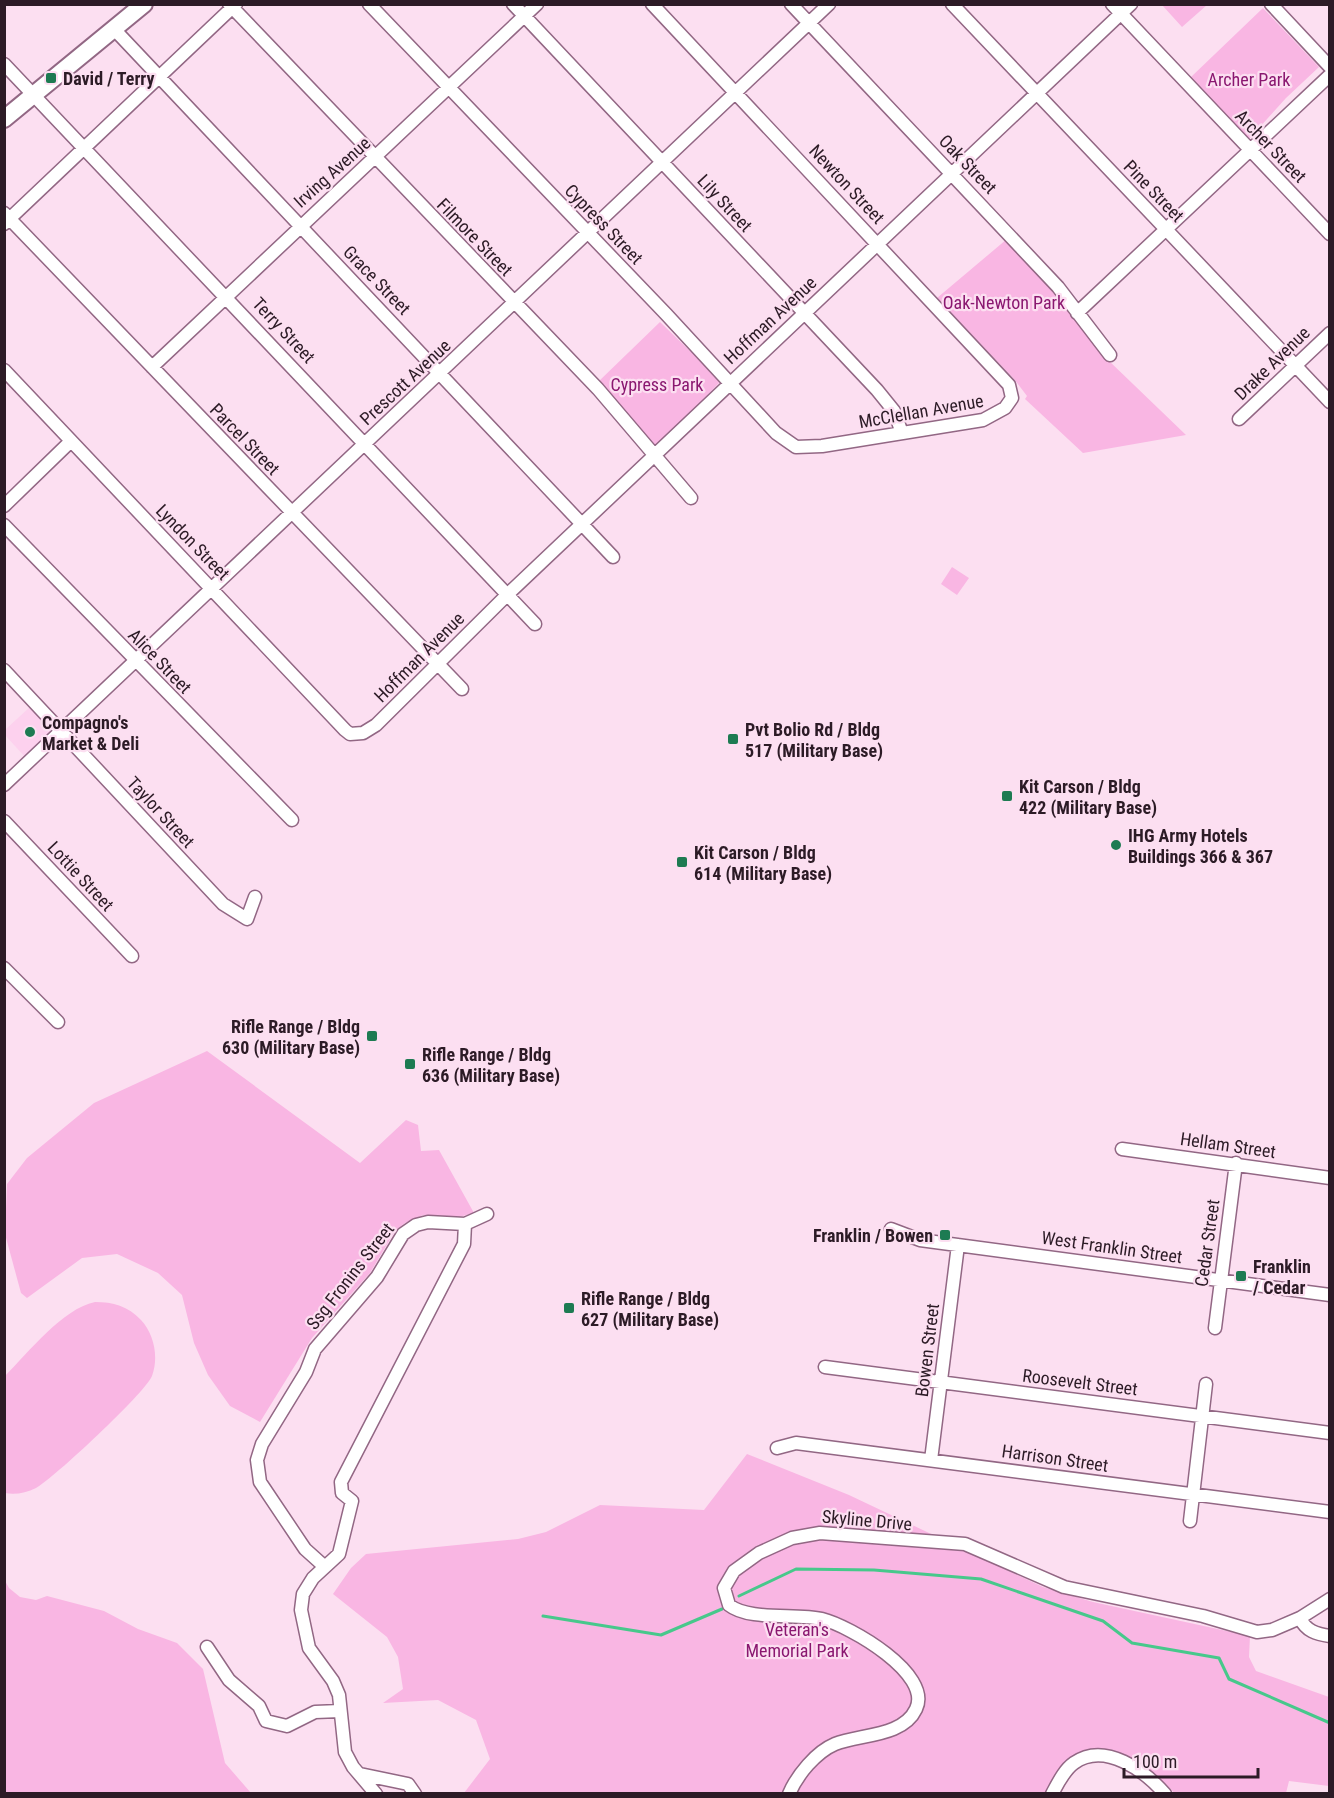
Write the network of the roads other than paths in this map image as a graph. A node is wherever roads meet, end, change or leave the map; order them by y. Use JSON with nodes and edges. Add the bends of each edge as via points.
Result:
{"nodes":[{"id":1,"x":144,"y":4,"type":"edge"},
{"id":2,"x":369,"y":4,"type":"edge"},
{"id":3,"x":513,"y":4,"type":"edge"},
{"id":4,"x":537,"y":4,"type":"edge"},
{"id":5,"x":652,"y":4,"type":"edge"},
{"id":6,"x":791,"y":4,"type":"edge"},
{"id":7,"x":830,"y":4,"type":"edge"},
{"id":8,"x":952,"y":4,"type":"edge"},
{"id":9,"x":1112,"y":4,"type":"edge"},
{"id":10,"x":1131,"y":4,"type":"edge"},
{"id":11,"x":1271,"y":4,"type":"edge"},
{"id":12,"x":232,"y":6,"type":"edge"},
{"id":13,"x":1121,"y":14,"type":"junction"},
{"id":14,"x":524,"y":17,"type":"junction"},
{"id":15,"x":809,"y":24,"type":"junction"},
{"id":16,"x":114,"y":29,"type":"junction"},
{"id":17,"x":4,"y":64,"type":"edge"},
{"id":18,"x":1329,"y":67,"type":"edge"},
{"id":19,"x":1329,"y":75,"type":"edge"},
{"id":20,"x":159,"y":77,"type":"junction"},
{"id":21,"x":448,"y":89,"type":"junction"},
{"id":22,"x":736,"y":93,"type":"junction"},
{"id":23,"x":34,"y":94,"type":"junction"},
{"id":24,"x":1036,"y":94,"type":"junction"},
{"id":25,"x":4,"y":119,"type":"edge"},
{"id":26,"x":84,"y":149,"type":"junction"},
{"id":27,"x":1249,"y":150,"type":"junction"},
{"id":28,"x":375,"y":157,"type":"junction"},
{"id":29,"x":663,"y":164,"type":"junction"},
{"id":30,"x":952,"y":174,"type":"junction"},
{"id":31,"x":6,"y":219,"type":"edge"},
{"id":32,"x":299,"y":226,"type":"junction"},
{"id":33,"x":1165,"y":230,"type":"junction"},
{"id":34,"x":588,"y":233,"type":"junction"},
{"id":35,"x":1329,"y":234,"type":"edge"},
{"id":36,"x":878,"y":243,"type":"junction"},
{"id":37,"x":227,"y":296,"type":"junction"},
{"id":38,"x":515,"y":304,"type":"junction"},
{"id":39,"x":803,"y":313,"type":"junction"},
{"id":40,"x":1077,"y":313,"type":"junction"},
{"id":41,"x":1329,"y":333,"type":"edge"},
{"id":42,"x":1110,"y":355,"type":"dead end"},
{"id":43,"x":1294,"y":366,"type":"junction"},
{"id":44,"x":152,"y":368,"type":"junction"},
{"id":45,"x":4,"y":370,"type":"edge"},
{"id":46,"x":441,"y":373,"type":"junction"},
{"id":47,"x":729,"y":383,"type":"junction"},
{"id":48,"x":1012,"y":392,"type":"joint"},
{"id":49,"x":1329,"y":402,"type":"edge"},
{"id":50,"x":1239,"y":419,"type":"dead end"},
{"id":51,"x":902,"y":433,"type":"junction"},
{"id":52,"x":71,"y":441,"type":"junction"},
{"id":53,"x":365,"y":444,"type":"junction"},
{"id":54,"x":822,"y":446,"type":"joint"},
{"id":55,"x":656,"y":455,"type":"junction"},
{"id":56,"x":691,"y":498,"type":"dead end"},
{"id":57,"x":4,"y":506,"type":"edge"},
{"id":58,"x":291,"y":513,"type":"junction"},
{"id":59,"x":4,"y":525,"type":"edge"},
{"id":60,"x":582,"y":525,"type":"junction"},
{"id":61,"x":613,"y":557,"type":"dead end"},
{"id":62,"x":212,"y":588,"type":"junction"},
{"id":63,"x":508,"y":594,"type":"junction"},
{"id":64,"x":535,"y":624,"type":"dead end"},
{"id":65,"x":135,"y":661,"type":"junction"},
{"id":66,"x":437,"y":662,"type":"junction"},
{"id":67,"x":4,"y":670,"type":"edge"},
{"id":68,"x":462,"y":689,"type":"dead end"},
{"id":69,"x":61,"y":731,"type":"junction"},
{"id":70,"x":357,"y":735,"type":"joint"},
{"id":71,"x":4,"y":785,"type":"edge"},
{"id":72,"x":292,"y":819,"type":"dead end"},
{"id":73,"x":4,"y":821,"type":"edge"},
{"id":74,"x":255,"y":897,"type":"dead end"},
{"id":75,"x":132,"y":956,"type":"dead end"},
{"id":76,"x":4,"y":968,"type":"edge"},
{"id":77,"x":58,"y":1022,"type":"dead end"},
{"id":78,"x":1122,"y":1149,"type":"dead end"},
{"id":79,"x":1236,"y":1163,"type":"junction"},
{"id":80,"x":1329,"y":1178,"type":"edge"},
{"id":81,"x":488,"y":1214,"type":"dead end"},
{"id":82,"x":465,"y":1224,"type":"junction"},
{"id":83,"x":891,"y":1230,"type":"dead end"},
{"id":84,"x":958,"y":1245,"type":"junction"},
{"id":85,"x":1219,"y":1280,"type":"junction"},
{"id":86,"x":1329,"y":1295,"type":"edge"},
{"id":87,"x":1215,"y":1328,"type":"dead end"},
{"id":88,"x":825,"y":1367,"type":"dead end"},
{"id":89,"x":941,"y":1382,"type":"junction"},
{"id":90,"x":1206,"y":1384,"type":"dead end"},
{"id":91,"x":1203,"y":1416,"type":"junction"},
{"id":92,"x":1329,"y":1433,"type":"edge"},
{"id":93,"x":777,"y":1448,"type":"dead end"},
{"id":94,"x":931,"y":1460,"type":"junction"},
{"id":95,"x":1193,"y":1495,"type":"junction"},
{"id":96,"x":1329,"y":1512,"type":"edge"},
{"id":97,"x":1190,"y":1521,"type":"dead end"},
{"id":98,"x":325,"y":1567,"type":"junction"},
{"id":99,"x":1329,"y":1599,"type":"edge"},
{"id":100,"x":1300,"y":1618,"type":"junction"},
{"id":101,"x":1329,"y":1636,"type":"edge"},
{"id":102,"x":207,"y":1647,"type":"dead end"},
{"id":103,"x":340,"y":1710,"type":"junction"},
{"id":104,"x":360,"y":1774,"type":"junction"},
{"id":105,"x":376,"y":1794,"type":"edge"},
{"id":106,"x":415,"y":1794,"type":"edge"},
{"id":107,"x":789,"y":1794,"type":"edge"},
{"id":108,"x":1052,"y":1794,"type":"edge"},
{"id":109,"x":1165,"y":1794,"type":"edge"}],
"edges":[{"from":1,"to":16,"type":"main road"},
{"from":2,"to":21,"type":"street","name":"Cypress Street"},
{"from":3,"to":14,"type":"street","name":"Lily Street"},
{"from":4,"to":14,"type":"street","name":"Irving Avenue"},
{"from":5,"to":22,"type":"street","name":"Newton Street"},
{"from":6,"to":15,"type":"street","name":"Oak Street"},
{"from":7,"to":15,"type":"street","name":"Prescott Avenue"},
{"from":8,"to":24,"type":"street","name":"Pine Street"},
{"from":9,"to":13,"type":"street","name":"Archer Street"},
{"from":10,"to":13,"type":"street","name":"Hoffman Avenue"},
{"from":11,"to":18,"type":"street"},
{"from":12,"to":20,"type":"street"},
{"from":12,"to":28,"type":"street","name":"Filmore Street"},
{"from":13,"to":24,"type":"street","name":"Hoffman Avenue"},
{"from":13,"to":27,"type":"street","name":"Archer Street"},
{"from":14,"to":21,"type":"street","name":"Irving Avenue"},
{"from":14,"to":29,"type":"street","name":"Lily Street"},
{"from":15,"to":22,"type":"street","name":"Prescott Avenue"},
{"from":15,"to":30,"type":"street","name":"Oak Street"},
{"from":16,"to":20,"type":"street","name":"Grace Street"},
{"from":16,"to":23,"type":"main road"},
{"from":17,"to":23,"type":"street","name":"Terry Street"},
{"from":19,"to":27,"type":"street"},
{"from":20,"to":26,"type":"street"},
{"from":20,"to":32,"type":"street","name":"Grace Street"},
{"from":21,"to":28,"type":"street","name":"Irving Avenue"},
{"from":21,"to":34,"type":"street","name":"Cypress Street"},
{"from":22,"to":29,"type":"street","name":"Prescott Avenue"},
{"from":22,"to":36,"type":"street","name":"Newton Street"},
{"from":23,"to":25,"type":"main road"},
{"from":23,"to":26,"type":"street","name":"Terry Street"},
{"from":24,"to":30,"type":"street","name":"Hoffman Avenue"},
{"from":24,"to":33,"type":"street","name":"Pine Street"},
{"from":26,"to":31,"type":"street"},
{"from":26,"to":37,"type":"street","name":"Terry Street"},
{"from":27,"to":33,"type":"street"},
{"from":27,"to":35,"type":"street","name":"Archer Street"},
{"from":28,"to":32,"type":"street","name":"Irving Avenue"},
{"from":28,"to":38,"type":"street","name":"Filmore Street"},
{"from":29,"to":34,"type":"street","name":"Prescott Avenue"},
{"from":29,"to":39,"type":"street","name":"Lily Street"},
{"from":30,"to":36,"type":"street","name":"Hoffman Avenue"},
{"from":30,"to":40,"type":"street","name":"Oak Street","via":[[1058,287]]},
{"from":31,"to":44,"type":"street","name":"Parcel Street"},
{"from":32,"to":37,"type":"street","name":"Irving Avenue"},
{"from":32,"to":46,"type":"street","name":"Grace Street"},
{"from":33,"to":40,"type":"street"},
{"from":33,"to":43,"type":"street","name":"Pine Street"},
{"from":34,"to":38,"type":"street","name":"Prescott Avenue"},
{"from":34,"to":47,"type":"street","name":"Cypress Street"},
{"from":36,"to":39,"type":"street","name":"Hoffman Avenue"},
{"from":36,"to":48,"type":"street","name":"Newton Street","via":[[975,346]]},
{"from":37,"to":44,"type":"street","name":"Irving Avenue"},
{"from":37,"to":53,"type":"street","name":"Terry Street"},
{"from":38,"to":46,"type":"street","name":"Prescott Avenue"},
{"from":38,"to":55,"type":"street","name":"Filmore Street"},
{"from":39,"to":47,"type":"street","name":"Hoffman Avenue"},
{"from":39,"to":51,"type":"street","name":"Lily Street","via":[[894,411]]},
{"from":40,"to":42,"type":"street","name":"Oak Street"},
{"from":41,"to":43,"type":"street","name":"Drake Avenue"},
{"from":43,"to":49,"type":"street","name":"Pine Street"},
{"from":43,"to":50,"type":"street","name":"Drake Avenue"},
{"from":44,"to":58,"type":"street","name":"Parcel Street"},
{"from":45,"to":52,"type":"street","name":"Lyndon Street"},
{"from":46,"to":53,"type":"street","name":"Prescott Avenue"},
{"from":46,"to":60,"type":"street","name":"Grace Street"},
{"from":47,"to":54,"type":"street","name":"Cypress Street","via":[[788,444],[803,448]]},
{"from":47,"to":55,"type":"street","name":"Hoffman Avenue"},
{"from":48,"to":51,"type":"street","name":"McClellan Avenue","via":[[1010,403],[983,420]]},
{"from":51,"to":54,"type":"street","name":"McClellan Avenue"},
{"from":52,"to":57,"type":"street"},
{"from":52,"to":62,"type":"street","name":"Lyndon Street"},
{"from":53,"to":58,"type":"street","name":"Prescott Avenue"},
{"from":53,"to":63,"type":"street","name":"Terry Street"},
{"from":55,"to":56,"type":"street","name":"Filmore Street"},
{"from":55,"to":60,"type":"street","name":"Hoffman Avenue"},
{"from":58,"to":62,"type":"street","name":"Prescott Avenue"},
{"from":58,"to":66,"type":"street","name":"Parcel Street"},
{"from":59,"to":65,"type":"street","name":"Alice Street"},
{"from":60,"to":61,"type":"street","name":"Grace Street"},
{"from":60,"to":63,"type":"street","name":"Hoffman Avenue"},
{"from":62,"to":65,"type":"street","name":"Prescott Avenue"},
{"from":62,"to":70,"type":"street","name":"Lyndon Street","via":[[345,730]]},
{"from":63,"to":64,"type":"street","name":"Terry Street"},
{"from":63,"to":66,"type":"street","name":"Hoffman Avenue"},
{"from":65,"to":69,"type":"street","name":"Prescott Avenue"},
{"from":65,"to":72,"type":"street","name":"Alice Street"},
{"from":66,"to":68,"type":"street","name":"Parcel Street"},
{"from":66,"to":70,"type":"street","name":"Hoffman Avenue","via":[[376,726]]},
{"from":67,"to":69,"type":"street","name":"Taylor Street"},
{"from":69,"to":71,"type":"street","name":"Prescott Avenue"},
{"from":69,"to":74,"type":"street","name":"Taylor Street","via":[[224,904],[247,920]]},
{"from":73,"to":75,"type":"street","name":"Lottie Street"},
{"from":76,"to":77,"type":"street"},
{"from":78,"to":79,"type":"street","name":"Hellam Street"},
{"from":79,"to":80,"type":"street","name":"Hellam Street"},
{"from":79,"to":85,"type":"street","name":"Cedar Street"},
{"from":81,"to":82,"type":"street","name":"Ssg Fronins Street"},
{"from":82,"to":98,"type":"street","via":[[464,1244],[341,1482],[342,1493],[352,1501],[339,1554]]},
{"from":82,"to":98,"type":"street","name":"Ssg Fronins Street","via":[[428,1222],[403,1234],[377,1277],[315,1350],[262,1444],[257,1460],[260,1482],[304,1549]]},
{"from":83,"to":84,"type":"street","name":"West Franklin Street","via":[[920,1240]]},
{"from":84,"to":85,"type":"street","name":"West Franklin Street"},
{"from":84,"to":89,"type":"street","name":"Bowen Street"},
{"from":85,"to":86,"type":"street","name":"West Franklin Street"},
{"from":85,"to":87,"type":"street","name":"Cedar Street"},
{"from":88,"to":89,"type":"street","name":"Roosevelt Street"},
{"from":89,"to":91,"type":"street","name":"Roosevelt Street"},
{"from":89,"to":94,"type":"street","name":"Bowen Street"},
{"from":90,"to":91,"type":"street"},
{"from":91,"to":92,"type":"street","name":"Roosevelt Street"},
{"from":91,"to":95,"type":"street"},
{"from":93,"to":94,"type":"street","name":"Harrison Street","via":[[796,1443]]},
{"from":94,"to":95,"type":"street","name":"Harrison Street"},
{"from":95,"to":96,"type":"street","name":"Harrison Street"},
{"from":95,"to":97,"type":"street"},
{"from":98,"to":103,"type":"street","via":[[307,1587],[301,1610],[306,1641],[336,1688]]},
{"from":99,"to":100,"type":"street"},
{"from":100,"to":101,"type":"street","via":[[1312,1632]]},
{"from":100,"to":107,"type":"street","name":"Skyline Drive","via":[[1272,1630],[1249,1630],[1203,1616],[1064,1587],[965,1544],[820,1533],[792,1538],[759,1553],[734,1571],[724,1588],[729,1605],[740,1612],[808,1616],[843,1628],[905,1670],[916,1684],[919,1703],[911,1718],[900,1726],[833,1745],[822,1752]]},
{"from":102,"to":103,"type":"street","via":[[229,1680],[259,1706],[266,1721],[287,1726],[315,1712]]},
{"from":103,"to":104,"type":"street","via":[[343,1748]]},
{"from":104,"to":105,"type":"street"},
{"from":104,"to":106,"type":"street","via":[[408,1784]]},
{"from":108,"to":109,"type":"street","via":[[1072,1764],[1103,1756],[1138,1768]]}]}
